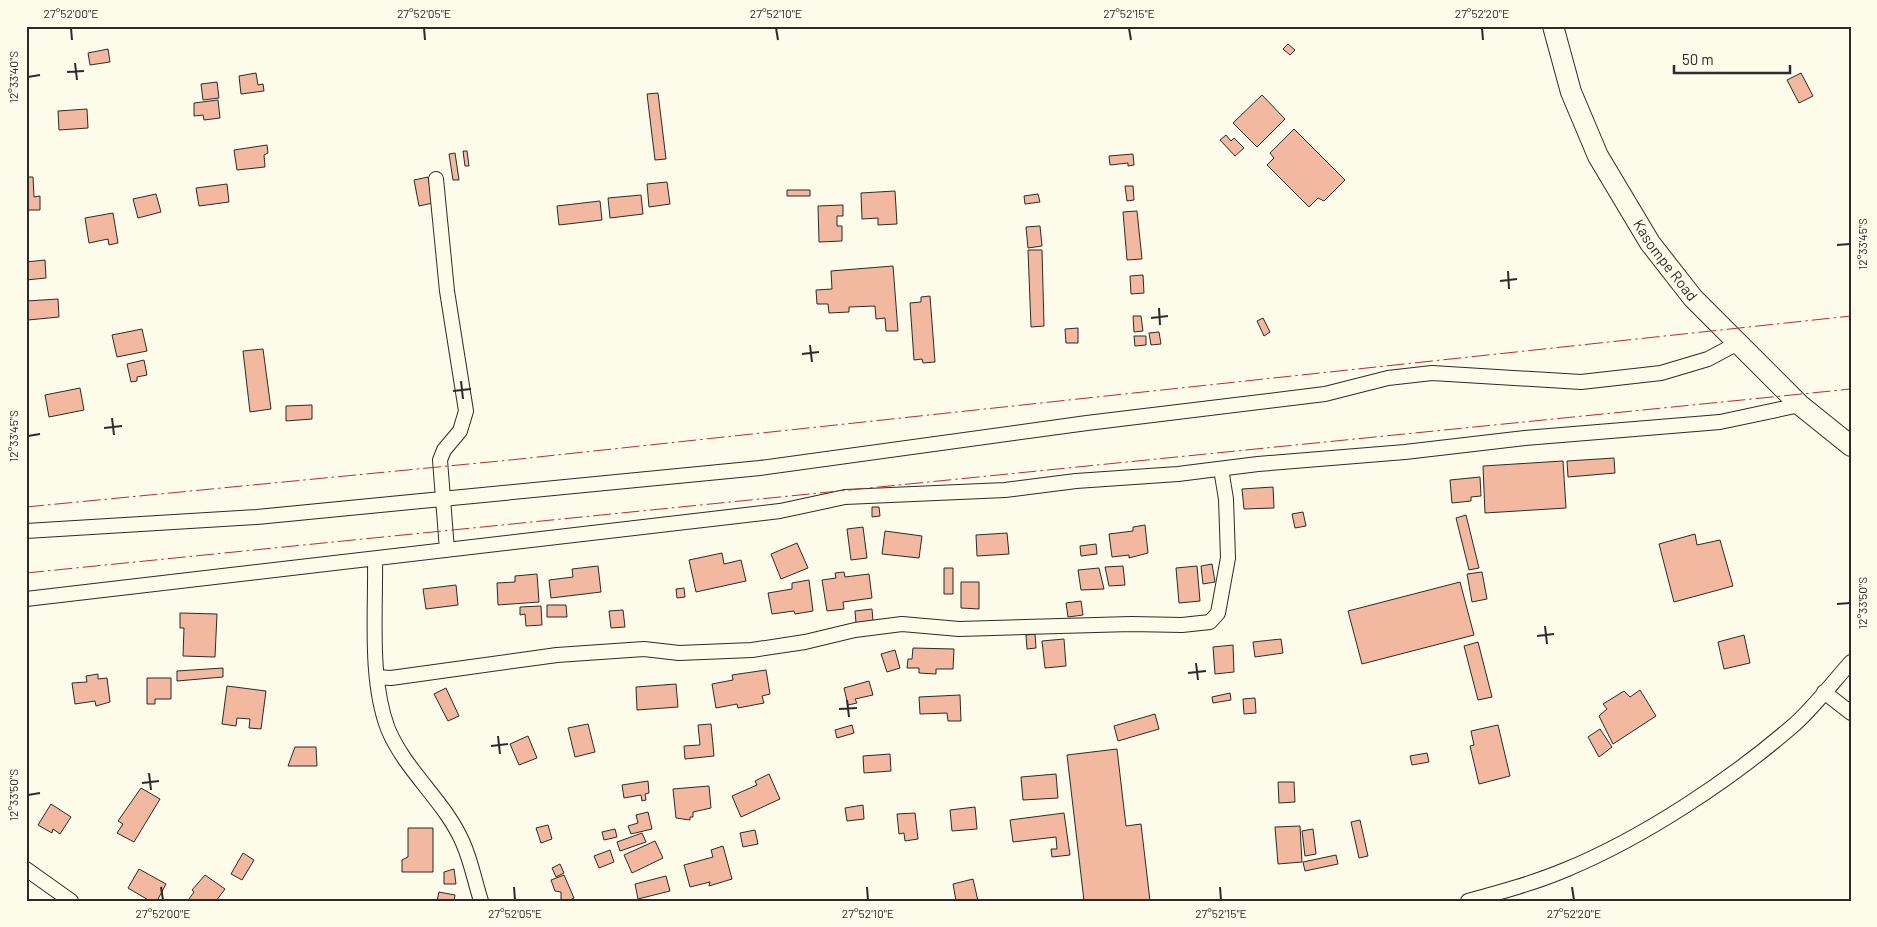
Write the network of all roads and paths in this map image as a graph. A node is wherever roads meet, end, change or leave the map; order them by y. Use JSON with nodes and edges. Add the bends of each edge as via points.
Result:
{"nodes":[{"id":1,"x":1553,"y":26,"type":"edge"},
{"id":2,"x":436,"y":179,"type":"dead end"},
{"id":3,"x":1738,"y":343,"type":"junction"},
{"id":4,"x":1800,"y":405,"type":"junction"},
{"id":5,"x":1851,"y":446,"type":"edge"},
{"id":6,"x":1221,"y":469,"type":"junction"},
{"id":7,"x":443,"y":500,"type":"junction"},
{"id":8,"x":26,"y":532,"type":"edge"},
{"id":9,"x":447,"y":550,"type":"junction"},
{"id":10,"x":376,"y":560,"type":"junction"},
{"id":11,"x":26,"y":599,"type":"edge"},
{"id":12,"x":1851,"y":662,"type":"edge"},
{"id":13,"x":377,"y":676,"type":"junction"},
{"id":14,"x":1824,"y":692,"type":"junction"},
{"id":15,"x":1851,"y":713,"type":"edge"},
{"id":16,"x":26,"y":869,"type":"edge"},
{"id":17,"x":70,"y":901,"type":"edge"},
{"id":18,"x":481,"y":901,"type":"edge"},
{"id":19,"x":1468,"y":901,"type":"edge"}],
"edges":[{"from":1,"to":3,"type":"street","name":"Kasompe Road","via":[[1572,92],[1598,156],[1650,243],[1693,298]]},
{"from":2,"to":7,"type":"street","via":[[447,291],[466,411],[460,431],[440,460]]},
{"from":3,"to":4,"type":"street","name":"Kasompe Road"},
{"from":3,"to":7,"type":"street","via":[[1708,359],[1661,372],[1626,377],[1581,382],[1432,373],[1388,378],[1325,394],[760,468]]},
{"from":4,"to":5,"type":"street","name":"Kasompe Road"},
{"from":4,"to":6,"type":"street","via":[[1720,422]]},
{"from":6,"to":9,"type":"street","via":[[980,492],[845,497],[780,511]]},
{"from":6,"to":13,"type":"street","via":[[1226,499],[1228,558],[1218,614],[1210,622],[959,628],[902,624],[752,650],[679,653],[644,648],[548,656],[392,678]]},
{"from":7,"to":8,"type":"street","via":[[258,517]]},
{"from":7,"to":9,"type":"street"},
{"from":9,"to":10,"type":"street"},
{"from":10,"to":11,"type":"street"},
{"from":10,"to":13,"type":"street"},
{"from":12,"to":14,"type":"street"},
{"from":13,"to":18,"type":"street","via":[[378,696],[389,730],[411,770],[439,805],[462,842]]},
{"from":14,"to":15,"type":"street"},
{"from":14,"to":19,"type":"street","via":[[1796,723],[1749,761],[1648,829],[1566,870]]},
{"from":16,"to":17,"type":"street"}]}
